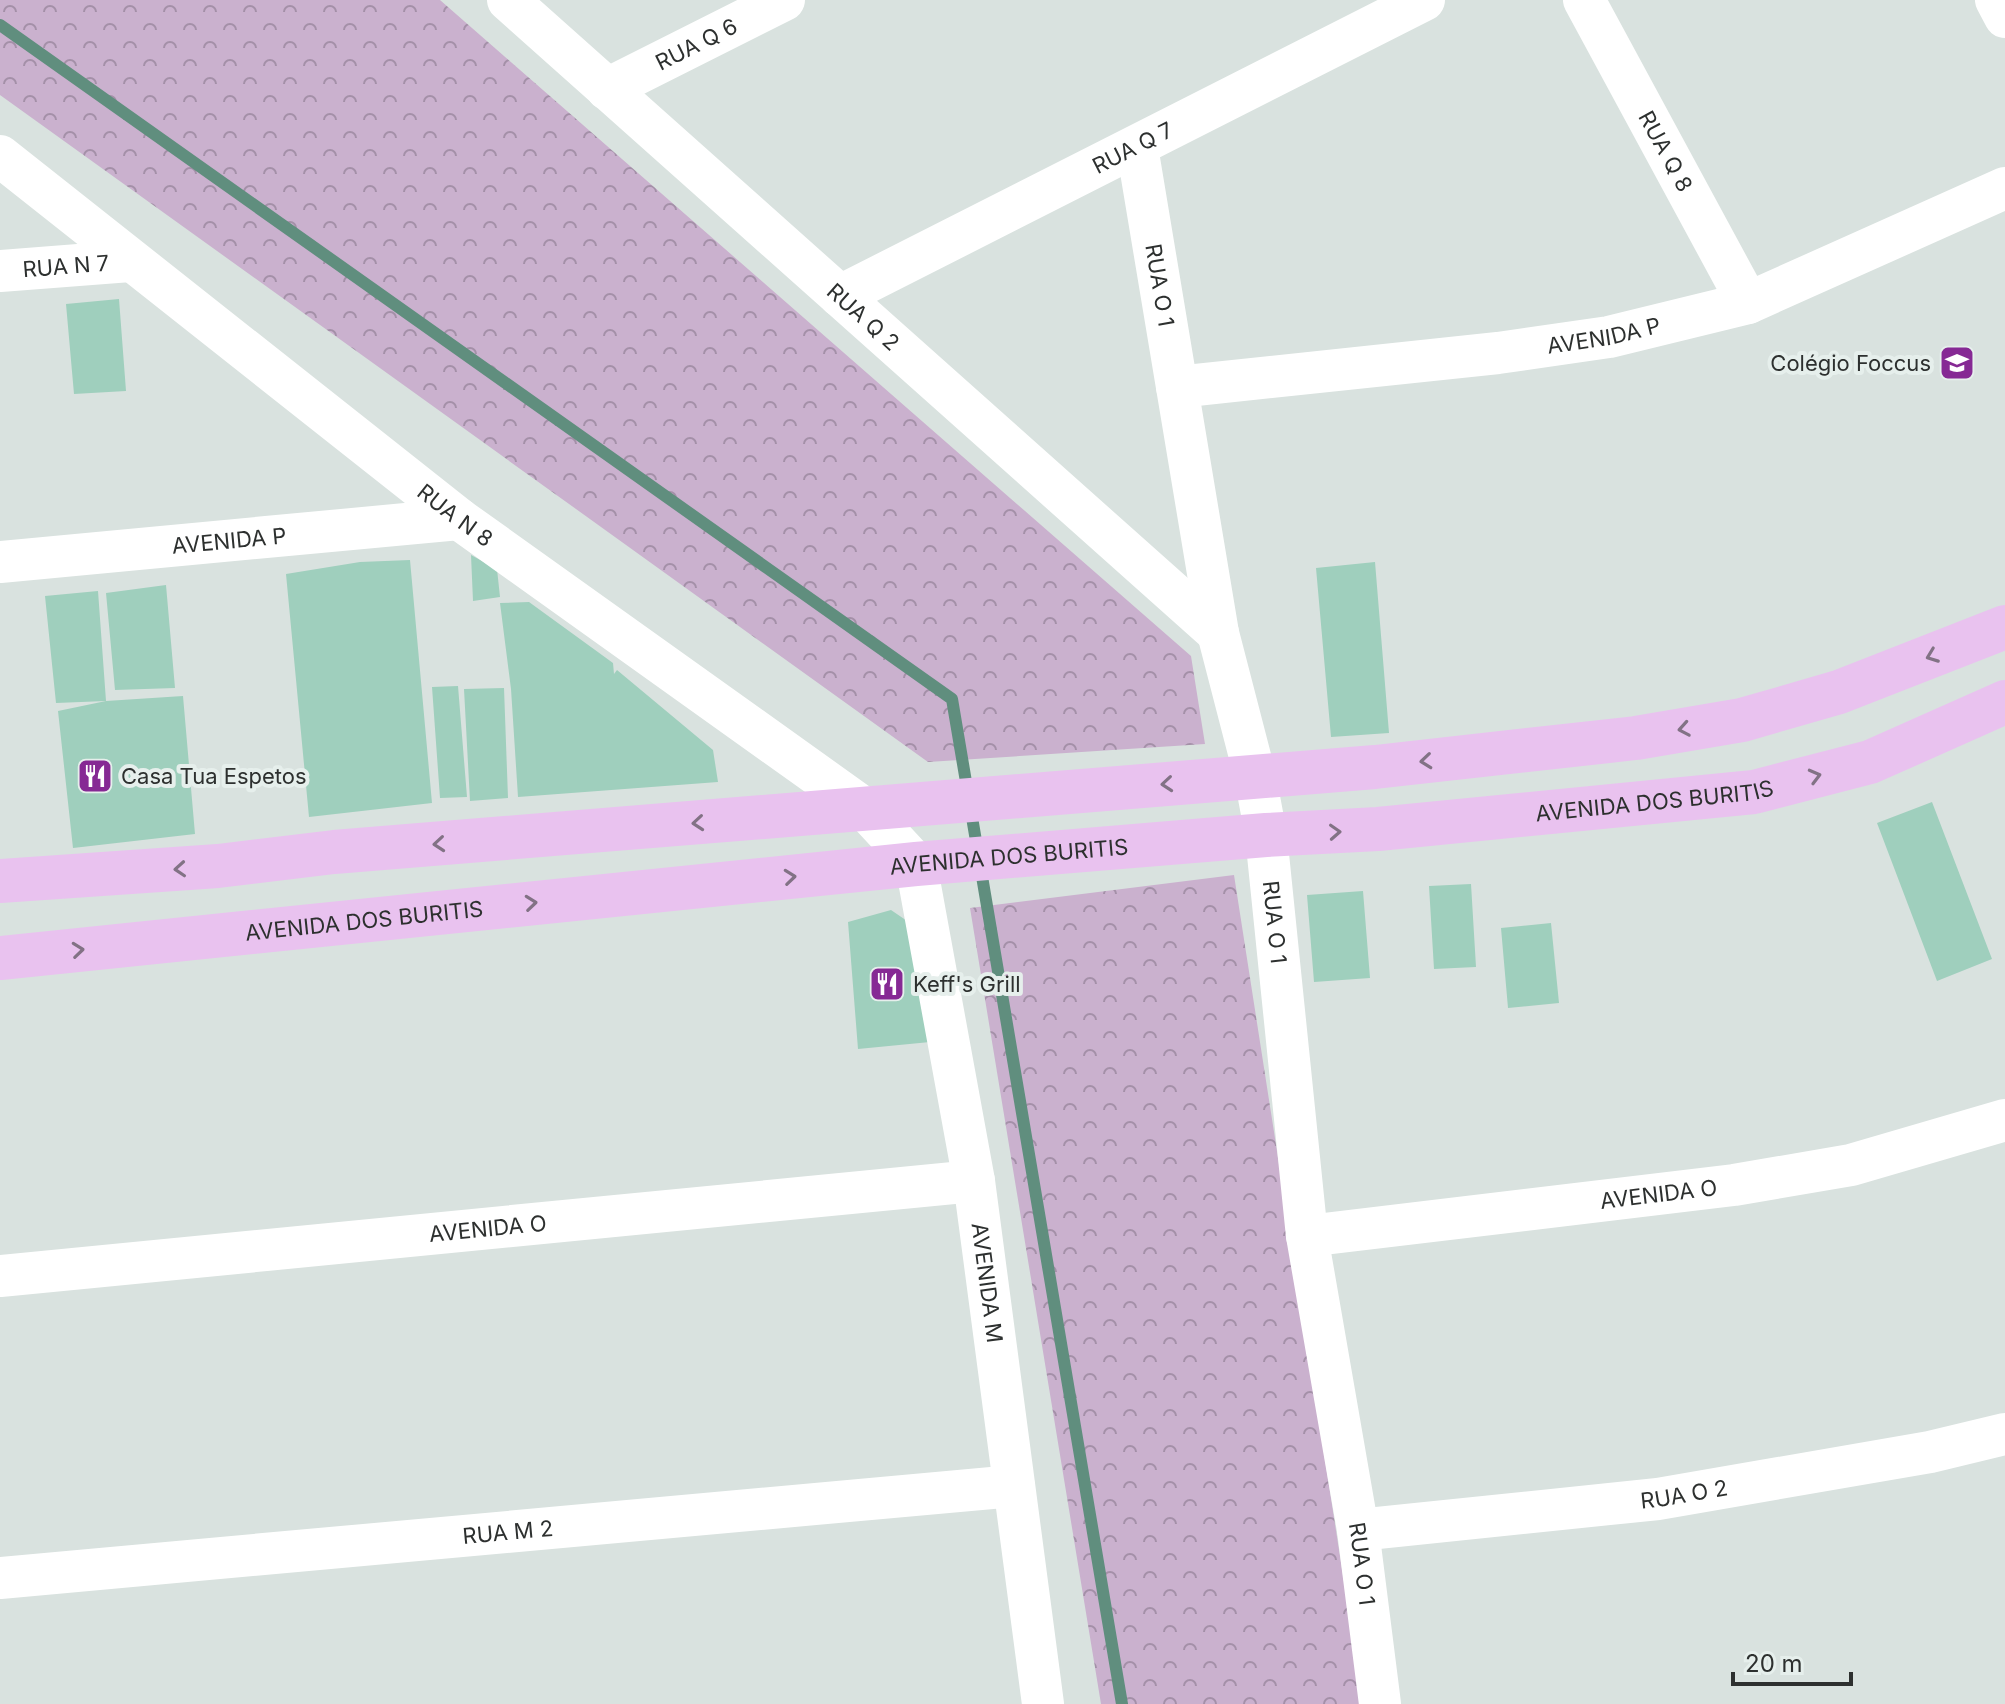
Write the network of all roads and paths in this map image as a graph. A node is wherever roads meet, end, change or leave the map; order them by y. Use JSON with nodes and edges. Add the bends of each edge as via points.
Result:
{"nodes":[{"id":1,"x":508,"y":0,"type":"edge"},
{"id":2,"x":784,"y":0,"type":"edge"},
{"id":3,"x":1424,"y":0,"type":"edge"},
{"id":4,"x":1584,"y":0,"type":"edge"},
{"id":5,"x":1996,"y":0,"type":"edge"},
{"id":6,"x":2005,"y":17,"type":"edge"},
{"id":7,"x":607,"y":89,"type":"junction"},
{"id":8,"x":1137,"y":147,"type":"junction"},
{"id":9,"x":0,"y":156,"type":"edge"},
{"id":10,"x":2005,"y":188,"type":"edge"},
{"id":11,"x":130,"y":261,"type":"junction"},
{"id":12,"x":0,"y":271,"type":"edge"},
{"id":13,"x":840,"y":296,"type":"junction"},
{"id":14,"x":1748,"y":303,"type":"junction"},
{"id":15,"x":1177,"y":387,"type":"junction"},
{"id":16,"x":459,"y":519,"type":"junction"},
{"id":17,"x":0,"y":562,"type":"edge"},
{"id":18,"x":2005,"y":627,"type":"edge"},
{"id":19,"x":1218,"y":633,"type":"junction"},
{"id":20,"x":2005,"y":702,"type":"edge"},
{"id":21,"x":1255,"y":776,"type":"junction"},
{"id":22,"x":865,"y":809,"type":"junction"},
{"id":23,"x":1266,"y":835,"type":"junction"},
{"id":24,"x":935,"y":863,"type":"junction"},
{"id":25,"x":0,"y":881,"type":"edge"},
{"id":26,"x":0,"y":958,"type":"edge"},
{"id":27,"x":2005,"y":1120,"type":"edge"},
{"id":28,"x":974,"y":1181,"type":"junction"},
{"id":29,"x":1307,"y":1236,"type":"junction"},
{"id":30,"x":0,"y":1276,"type":"edge"},
{"id":31,"x":2005,"y":1434,"type":"edge"},
{"id":32,"x":1014,"y":1486,"type":"junction"},
{"id":33,"x":1358,"y":1530,"type":"junction"},
{"id":34,"x":0,"y":1578,"type":"edge"},
{"id":35,"x":1043,"y":1704,"type":"edge"},
{"id":36,"x":1380,"y":1704,"type":"edge"}],
"edges":[{"from":1,"to":7,"type":"street","name":"RUA Q 2"},
{"from":2,"to":7,"type":"street","name":"RUA Q 6"},
{"from":3,"to":8,"type":"street","name":"RUA Q 7"},
{"from":4,"to":14,"type":"street","name":"RUA Q 8"},
{"from":5,"to":6,"type":"street"},
{"from":7,"to":13,"type":"street","name":"RUA Q 2"},
{"from":8,"to":13,"type":"street","name":"RUA Q 7"},
{"from":8,"to":15,"type":"street","name":"RUA O 1"},
{"from":9,"to":11,"type":"street","name":"RUA N 8"},
{"from":10,"to":14,"type":"street","name":"AVENIDA P"},
{"from":11,"to":12,"type":"street","name":"RUA N 7"},
{"from":11,"to":16,"type":"street","name":"RUA N 8"},
{"from":13,"to":19,"type":"street","name":"RUA Q 2"},
{"from":14,"to":15,"type":"street","name":"AVENIDA P","via":[[1609,337]]},
{"from":15,"to":19,"type":"street","name":"RUA O 1"},
{"from":16,"to":17,"type":"street","name":"AVENIDA P"},
{"from":16,"to":22,"type":"street","name":"RUA N 8"},
{"from":18,"to":21,"type":"main road","one_way":true,"via":[[1839,692],[1742,720],[1606,741]]},
{"from":19,"to":21,"type":"street","name":"RUA O 1"},
{"from":23,"to":20,"type":"main road","name":"AVENIDA DOS BURITIS","one_way":true,"via":[[1754,792],[1870,762]]},
{"from":21,"to":22,"type":"main road","one_way":true},
{"from":21,"to":23,"type":"street","name":"RUA O 1"},
{"from":22,"to":24,"type":"street","name":"RUA N 8"},
{"from":22,"to":25,"type":"main road","one_way":true},
{"from":23,"to":24,"type":"main road","name":"AVENIDA DOS BURITIS"},
{"from":23,"to":29,"type":"street","name":"RUA O 1"},
{"from":26,"to":24,"type":"main road","name":"AVENIDA DOS BURITIS","one_way":true},
{"from":24,"to":28,"type":"street","name":"AVENIDA M"},
{"from":27,"to":29,"type":"street","name":"AVENIDA O","via":[[1851,1165],[1734,1185]]},
{"from":28,"to":30,"type":"street","name":"AVENIDA O"},
{"from":28,"to":32,"type":"street","name":"AVENIDA M"},
{"from":29,"to":33,"type":"street","name":"RUA O 1"},
{"from":31,"to":33,"type":"street","name":"RUA O 2","via":[[1658,1499]]},
{"from":32,"to":34,"type":"street","name":"RUA M 2"},
{"from":32,"to":35,"type":"street","name":"AVENIDA M"},
{"from":33,"to":36,"type":"street","name":"RUA O 1"}]}
